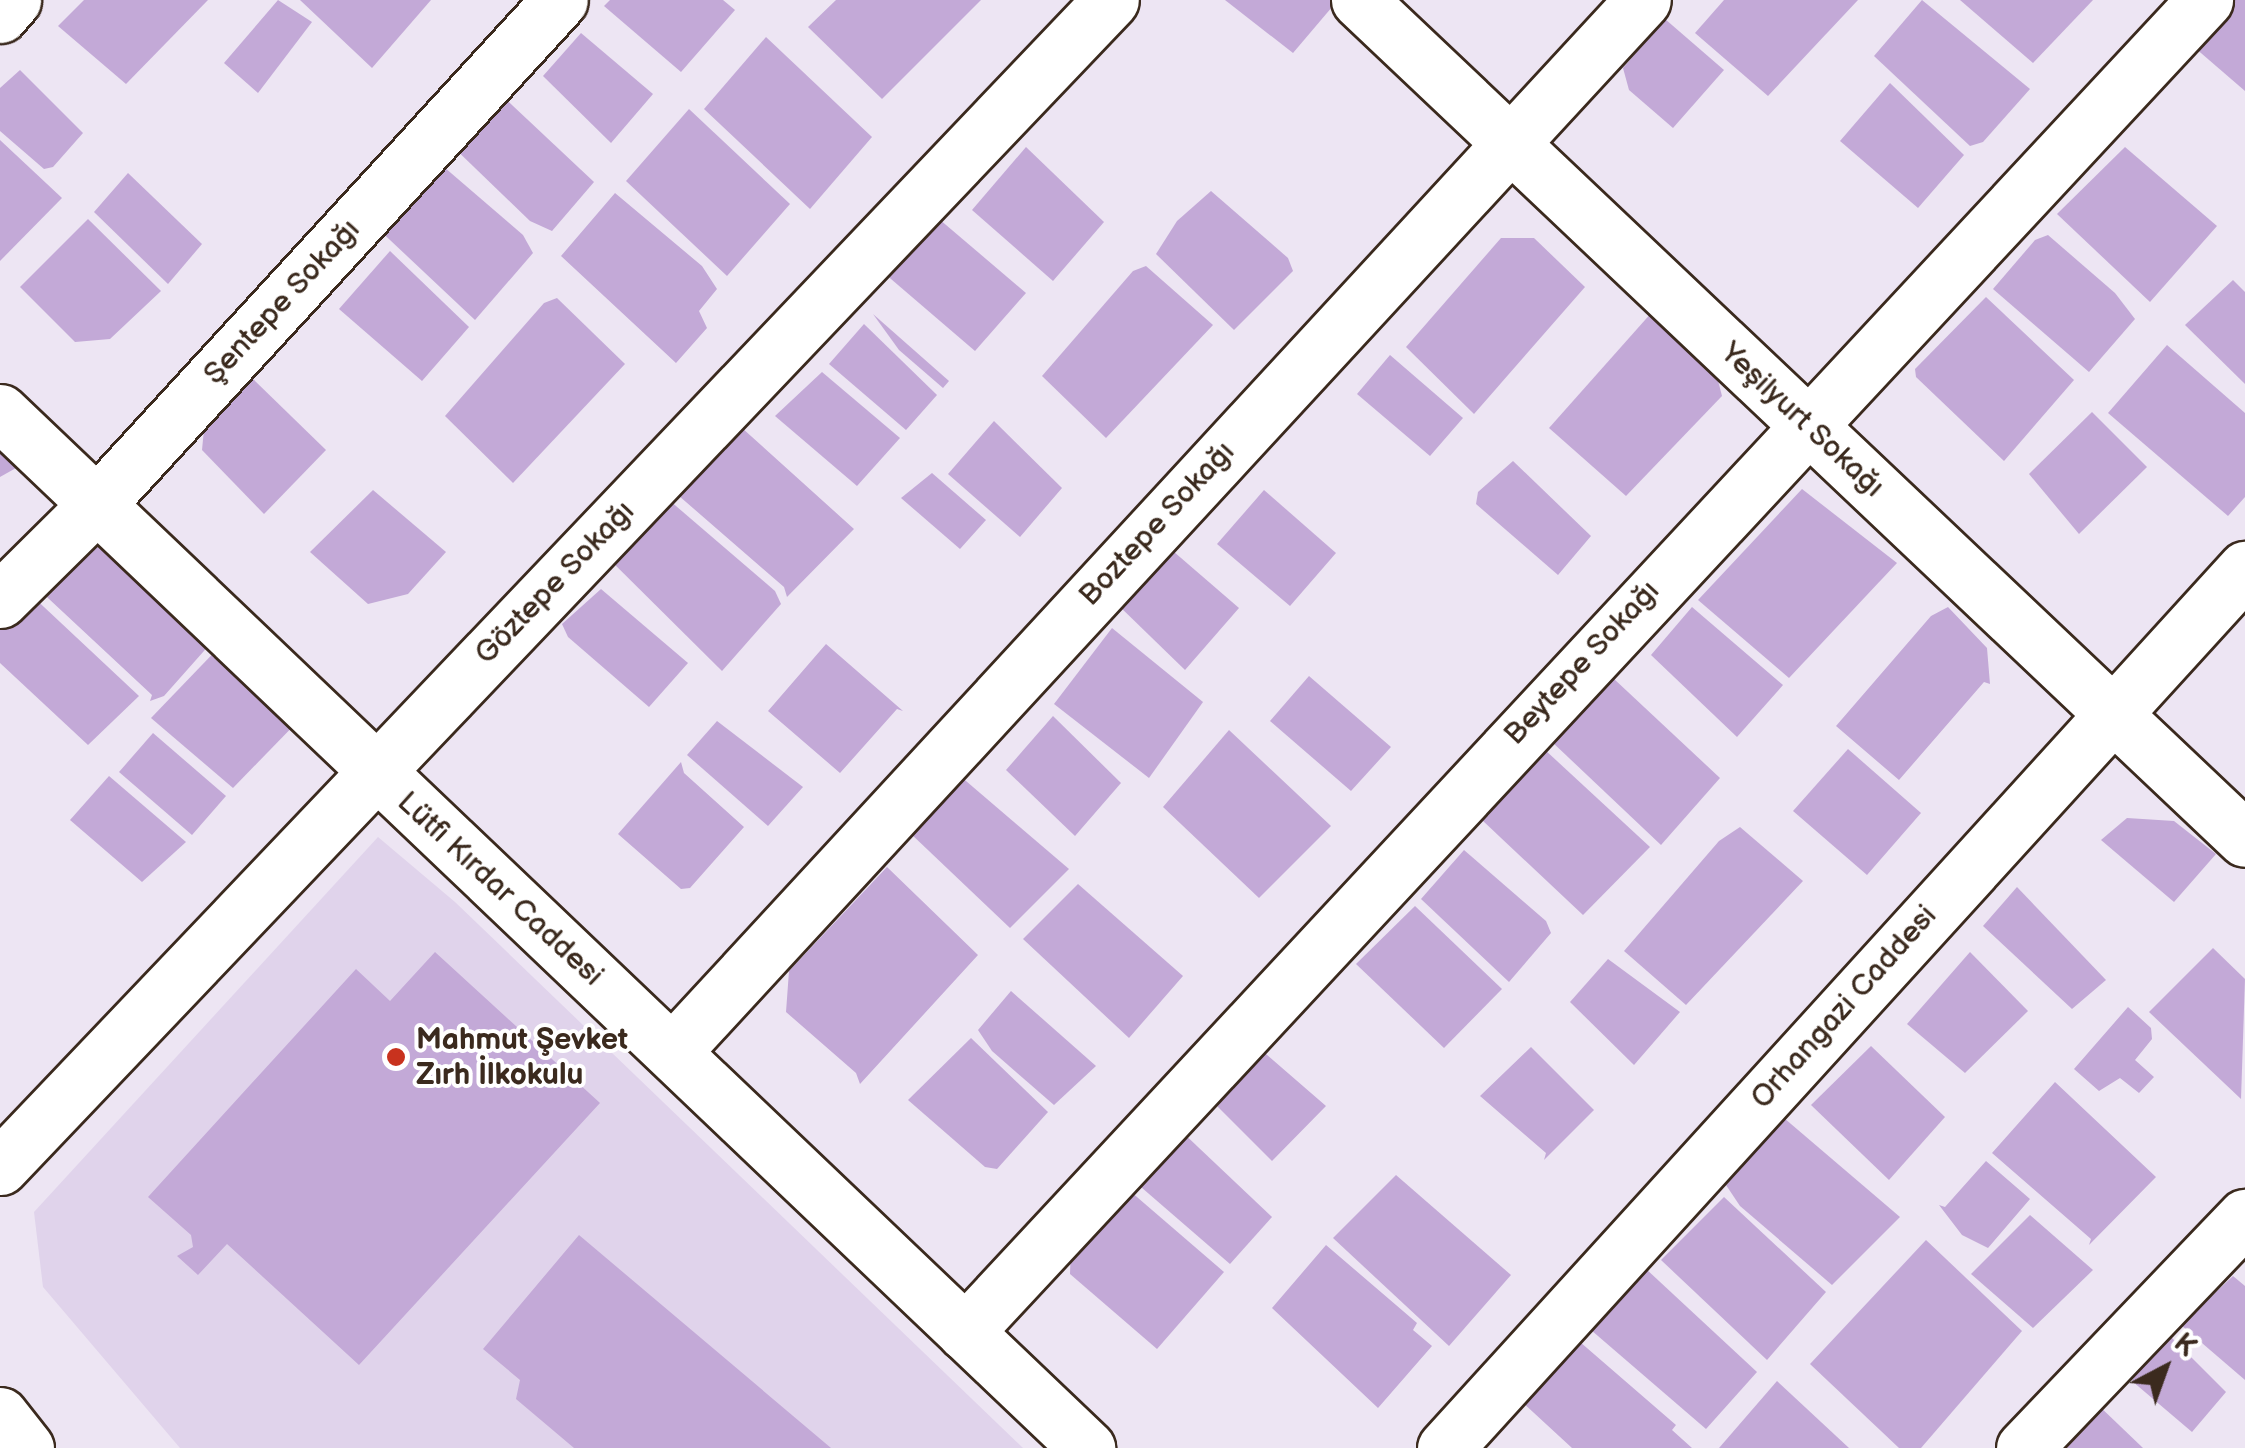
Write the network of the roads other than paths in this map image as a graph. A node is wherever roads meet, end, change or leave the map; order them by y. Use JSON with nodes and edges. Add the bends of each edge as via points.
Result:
{"nodes":[{"id":1,"x":14,"y":0,"type":"edge"},
{"id":2,"x":560,"y":0,"type":"edge"},
{"id":3,"x":1111,"y":0,"type":"edge"},
{"id":4,"x":1359,"y":0,"type":"edge"},
{"id":5,"x":1643,"y":0,"type":"edge"},
{"id":6,"x":2204,"y":0,"type":"edge"},
{"id":7,"x":0,"y":14,"type":"edge"},
{"id":8,"x":1508,"y":142,"type":"junction"},
{"id":9,"x":0,"y":412,"type":"edge"},
{"id":10,"x":1805,"y":422,"type":"junction"},
{"id":11,"x":97,"y":504,"type":"junction"},
{"id":12,"x":2245,"y":569,"type":"edge"},
{"id":13,"x":0,"y":600,"type":"edge"},
{"id":14,"x":2111,"y":712,"type":"junction"},
{"id":15,"x":375,"y":771,"type":"junction"},
{"id":16,"x":2245,"y":839,"type":"edge"},
{"id":17,"x":673,"y":1052,"type":"junction"},
{"id":18,"x":0,"y":1167,"type":"edge"},
{"id":19,"x":2245,"y":1217,"type":"edge"},
{"id":20,"x":965,"y":1332,"type":"junction"},
{"id":21,"x":0,"y":1415,"type":"edge"},
{"id":22,"x":26,"y":1448,"type":"edge"},
{"id":23,"x":1087,"y":1448,"type":"edge"},
{"id":24,"x":1444,"y":1448,"type":"edge"},
{"id":25,"x":2024,"y":1448,"type":"edge"}],
"edges":[{"from":1,"to":7,"type":"street"},
{"from":2,"to":11,"type":"street","name":"Şentepe Sokağı"},
{"from":3,"to":15,"type":"street","name":"Göztepe Sokağı"},
{"from":4,"to":8,"type":"street","name":"Yeşilyurt Sokağı"},
{"from":5,"to":8,"type":"street","name":"Boztepe Sokağı"},
{"from":6,"to":10,"type":"street","name":"Beytepe Sokağı"},
{"from":8,"to":10,"type":"street","name":"Yeşilyurt Sokağı"},
{"from":8,"to":17,"type":"street","name":"Boztepe Sokağı"},
{"from":9,"to":11,"type":"street","name":"Lütfi Kırdar Caddesi"},
{"from":10,"to":14,"type":"street","name":"Yeşilyurt Sokağı"},
{"from":10,"to":20,"type":"street","name":"Beytepe Sokağı"},
{"from":11,"to":13,"type":"street","name":"Şentepe Sokağı"},
{"from":11,"to":15,"type":"street","name":"Lütfi Kırdar Caddesi"},
{"from":12,"to":14,"type":"street","name":"Orhangazi Caddesi"},
{"from":14,"to":16,"type":"street","name":"Yeşilyurt Sokağı"},
{"from":14,"to":24,"type":"street","name":"Orhangazi Caddesi"},
{"from":15,"to":17,"type":"street","name":"Lütfi Kırdar Caddesi"},
{"from":15,"to":18,"type":"street","name":"Göztepe Sokağı"},
{"from":17,"to":20,"type":"street","name":"Lütfi Kırdar Caddesi"},
{"from":19,"to":25,"type":"street"},
{"from":20,"to":23,"type":"street","name":"Lütfi Kırdar Caddesi"},
{"from":21,"to":22,"type":"street"}]}
